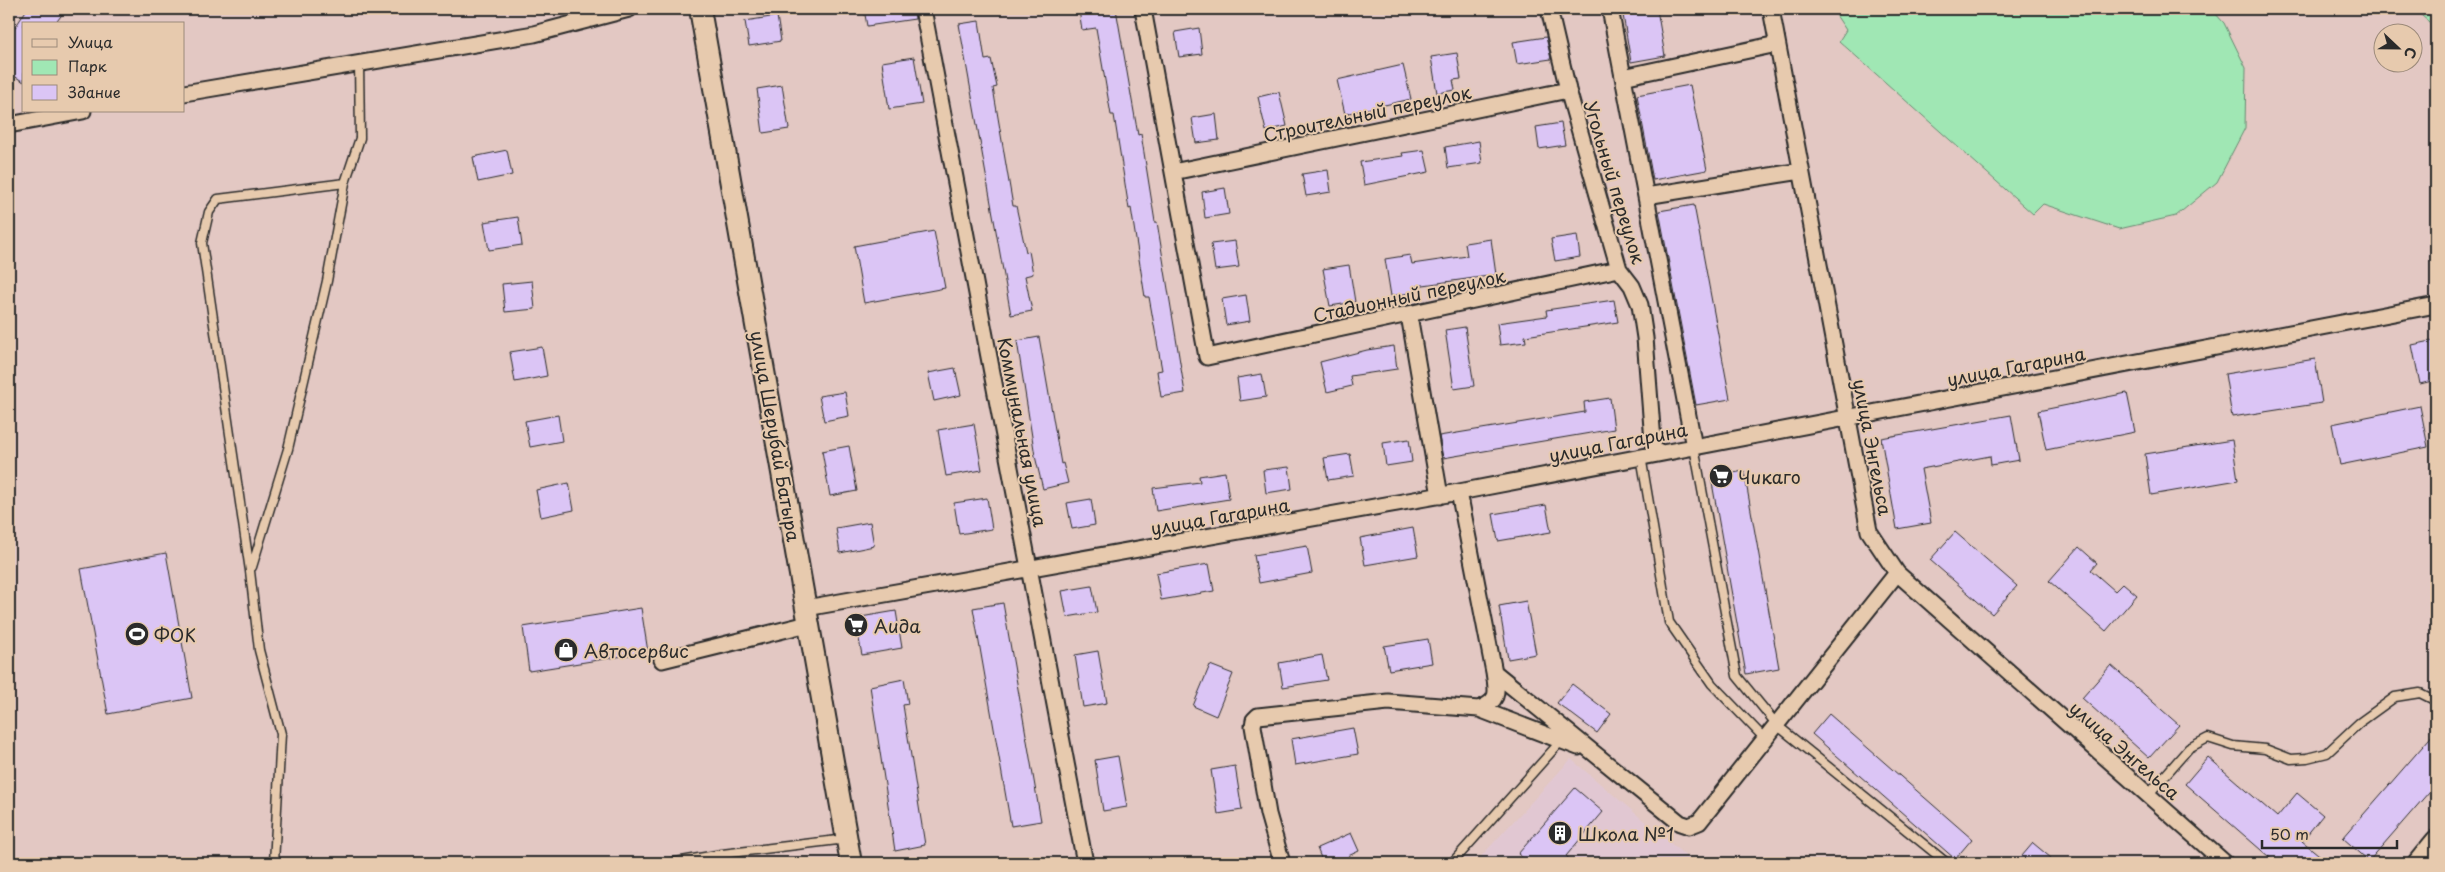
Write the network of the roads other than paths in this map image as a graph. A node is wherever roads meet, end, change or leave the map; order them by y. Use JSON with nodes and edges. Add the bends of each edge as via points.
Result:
{"nodes":[{"id":1,"x":629,"y":9,"type":"edge"},
{"id":2,"x":700,"y":9,"type":"edge"},
{"id":3,"x":923,"y":9,"type":"edge"},
{"id":4,"x":1144,"y":9,"type":"edge"},
{"id":5,"x":1549,"y":9,"type":"edge"},
{"id":6,"x":1610,"y":9,"type":"edge"},
{"id":7,"x":1771,"y":9,"type":"edge"},
{"id":8,"x":1777,"y":44,"type":"junction"},
{"id":9,"x":359,"y":62,"type":"junction"},
{"id":10,"x":1623,"y":77,"type":"junction"},
{"id":11,"x":1568,"y":90,"type":"junction"},
{"id":12,"x":185,"y":93,"type":"edge"},
{"id":13,"x":78,"y":112,"type":"edge"},
{"id":14,"x":9,"y":125,"type":"edge"},
{"id":15,"x":1801,"y":171,"type":"junction"},
{"id":16,"x":1173,"y":172,"type":"junction"},
{"id":17,"x":345,"y":183,"type":"junction"},
{"id":18,"x":1646,"y":196,"type":"junction"},
{"id":19,"x":1619,"y":269,"type":"junction"},
{"id":20,"x":2436,"y":305,"type":"edge"},
{"id":21,"x":1409,"y":315,"type":"junction"},
{"id":22,"x":1848,"y":418,"type":"junction"},
{"id":23,"x":1694,"y":447,"type":"junction"},
{"id":24,"x":1647,"y":455,"type":"junction"},
{"id":25,"x":1459,"y":492,"type":"junction"},
{"id":26,"x":1440,"y":496,"type":"junction"},
{"id":27,"x":1030,"y":569,"type":"junction"},
{"id":28,"x":250,"y":571,"type":"junction"},
{"id":29,"x":1897,"y":573,"type":"junction"},
{"id":30,"x":807,"y":616,"type":"junction"},
{"id":31,"x":662,"y":660,"type":"dead end"},
{"id":32,"x":1494,"y":672,"type":"junction"},
{"id":33,"x":2436,"y":701,"type":"edge"},
{"id":34,"x":1479,"y":709,"type":"junction"},
{"id":35,"x":1778,"y":726,"type":"junction"},
{"id":36,"x":1766,"y":740,"type":"junction"},
{"id":37,"x":1561,"y":741,"type":"junction"},
{"id":38,"x":1590,"y":752,"type":"junction"},
{"id":39,"x":2148,"y":795,"type":"junction"},
{"id":40,"x":846,"y":839,"type":"junction"},
{"id":41,"x":2436,"y":841,"type":"edge"},
{"id":42,"x":274,"y":862,"type":"edge"},
{"id":43,"x":670,"y":863,"type":"edge"},
{"id":44,"x":851,"y":863,"type":"edge"},
{"id":45,"x":1085,"y":863,"type":"edge"},
{"id":46,"x":1282,"y":863,"type":"edge"},
{"id":47,"x":1452,"y":863,"type":"edge"},
{"id":48,"x":1948,"y":863,"type":"edge"},
{"id":49,"x":2225,"y":863,"type":"edge"},
{"id":50,"x":2418,"y":863,"type":"edge"}],
"edges":[{"from":1,"to":9,"type":"street","via":[[534,34]]},
{"from":2,"to":30,"type":"street","name":"улица Шерубай Батыра"},
{"from":3,"to":27,"type":"street","name":"Коммунальная улица"},
{"from":4,"to":16,"type":"street"},
{"from":5,"to":11,"type":"street","name":"Угольный переулок"},
{"from":6,"to":10,"type":"street"},
{"from":7,"to":8,"type":"street","name":"улица Энгельса"},
{"from":8,"to":10,"type":"street"},
{"from":8,"to":15,"type":"street","name":"улица Энгельса"},
{"from":9,"to":12,"type":"street"},
{"from":9,"to":17,"type":"lane","via":[[360,138]]},
{"from":10,"to":18,"type":"street"},
{"from":11,"to":16,"type":"street","name":"Строительный переулок"},
{"from":11,"to":19,"type":"street","name":"Угольный переулок"},
{"from":13,"to":14,"type":"street"},
{"from":15,"to":18,"type":"street"},
{"from":15,"to":22,"type":"street","name":"улица Энгельса"},
{"from":16,"to":21,"type":"street","name":"Стадионный переулок","via":[[1207,357]]},
{"from":17,"to":28,"type":"lane","via":[[327,281],[288,449]]},
{"from":17,"to":28,"type":"lane","via":[[218,199],[207,220],[202,243]]},
{"from":18,"to":23,"type":"street"},
{"from":19,"to":21,"type":"street","name":"Стадионный переулок"},
{"from":19,"to":24,"type":"street","name":"Угольный переулок","via":[[1632,286],[1640,305],[1645,338]]},
{"from":20,"to":22,"type":"street","name":"улица Гагарина"},
{"from":21,"to":26,"type":"street"},
{"from":22,"to":23,"type":"street","name":"улица Гагарина"},
{"from":22,"to":29,"type":"street","name":"улица Энгельса","via":[[1869,531]]},
{"from":23,"to":24,"type":"street","name":"улица Гагарина"},
{"from":23,"to":35,"type":"lane","via":[[1737,676]]},
{"from":24,"to":25,"type":"street","name":"улица Гагарина"},
{"from":24,"to":36,"type":"lane","via":[[1669,622],[1712,684]]},
{"from":25,"to":26,"type":"street","name":"улица Гагарина"},
{"from":25,"to":32,"type":"street"},
{"from":26,"to":27,"type":"street","name":"улица Гагарина"},
{"from":27,"to":30,"type":"street","name":"улица Гагарина"},
{"from":27,"to":45,"type":"street","name":"Коммунальная улица"},
{"from":28,"to":42,"type":"lane","via":[[259,650],[281,734]]},
{"from":29,"to":35,"type":"street"},
{"from":29,"to":39,"type":"street","name":"улица Энгельса"},
{"from":30,"to":31,"type":"street","name":"улица Гагарина"},
{"from":30,"to":40,"type":"street","name":"улица Шерубай Батыра"},
{"from":32,"to":34,"type":"street","via":[[1495,698],[1491,704]]},
{"from":32,"to":38,"type":"street"},
{"from":33,"to":39,"type":"lane","via":[[2420,693],[2395,697],[2359,723],[2327,753],[2307,758],[2290,759],[2266,749],[2233,746],[2208,738],[2189,748]]},
{"from":34,"to":37,"type":"street"},
{"from":34,"to":46,"type":"street","via":[[1388,702],[1258,716],[1254,720],[1268,814]]},
{"from":35,"to":36,"type":"street"},
{"from":35,"to":48,"type":"lane"},
{"from":36,"to":38,"type":"street","via":[[1699,822],[1689,826],[1680,823]]},
{"from":37,"to":38,"type":"street"},
{"from":37,"to":47,"type":"lane"},
{"from":39,"to":49,"type":"street","name":"улица Энгельса"},
{"from":40,"to":43,"type":"lane"},
{"from":40,"to":44,"type":"street","name":"улица Шерубай Батыра"},
{"from":41,"to":50,"type":"street"}]}
